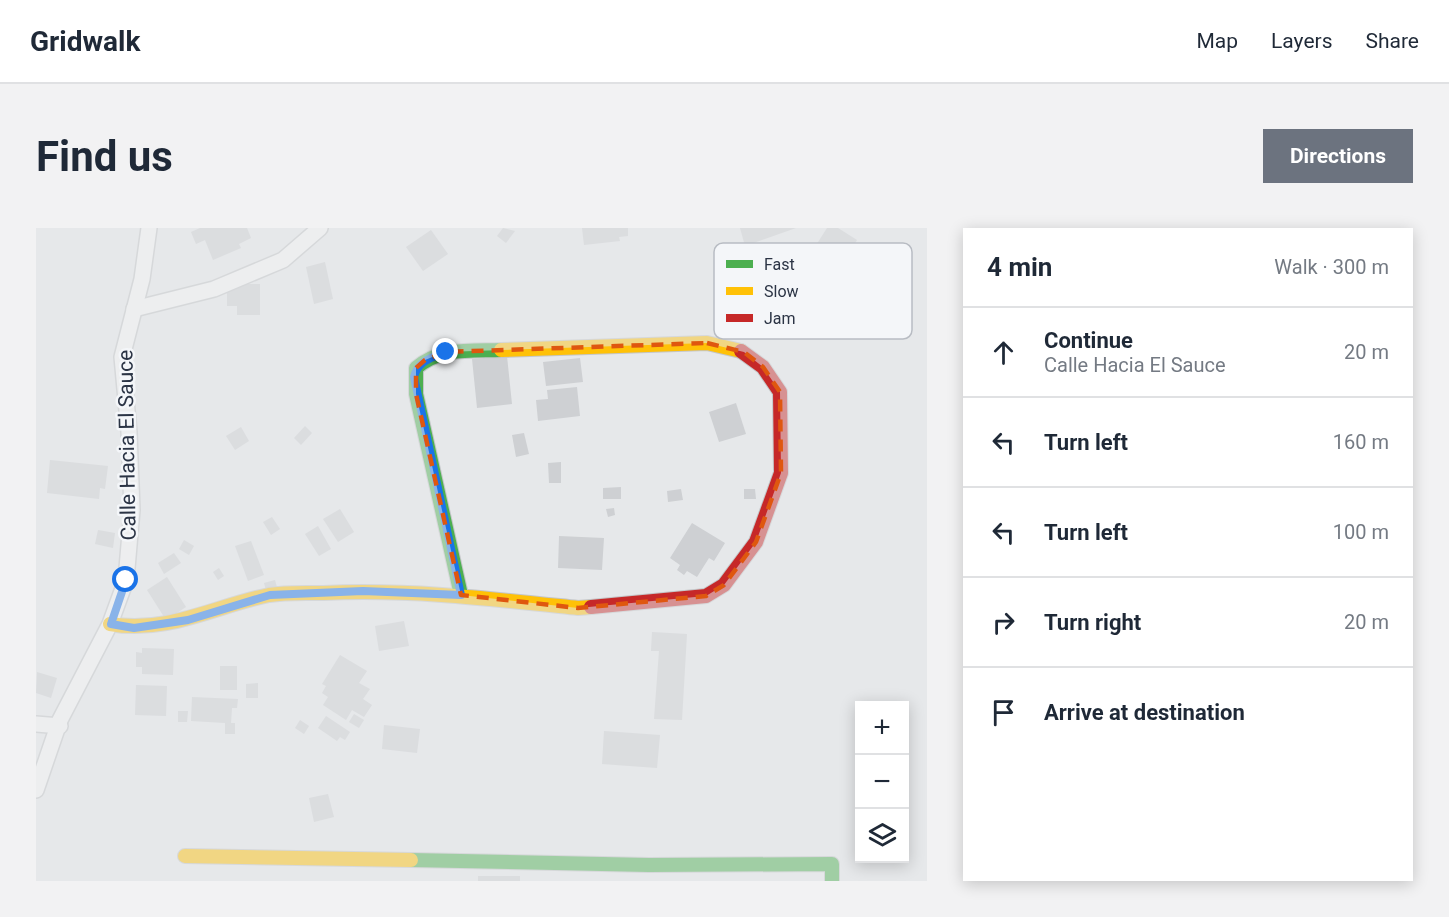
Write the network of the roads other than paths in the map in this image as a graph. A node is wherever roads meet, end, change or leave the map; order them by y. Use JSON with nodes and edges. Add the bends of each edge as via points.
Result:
{"nodes":[{"id":1,"x":149,"y":228,"type":"edge"},
{"id":2,"x":320,"y":228,"type":"edge"},
{"id":3,"x":134,"y":309,"type":"junction"},
{"id":4,"x":461,"y":595,"type":"junction"},
{"id":5,"x":111,"y":624,"type":"junction"},
{"id":6,"x":36,"y":724,"type":"edge"},
{"id":7,"x":60,"y":726,"type":"junction"},
{"id":8,"x":36,"y":790,"type":"edge"},
{"id":9,"x":185,"y":856,"type":"dead end"},
{"id":10,"x":649,"y":873,"type":"edge"},
{"id":11,"x":832,"y":881,"type":"edge"}],
"edges":[{"from":1,"to":3,"type":"street","name":"Calle Hacia El Sauce"},
{"from":2,"to":3,"type":"street","via":[[283,260],[214,289]]},
{"from":3,"to":5,"type":"street","name":"Calle Hacia El Sauce","via":[[122,357],[132,510],[126,580]]},
{"from":4,"to":4,"type":"street","via":[[578,608],[706,596],[724,585],[756,542],[781,473],[780,392],[763,367],[744,352],[707,343],[446,352],[425,360],[416,368],[416,394]]},
{"from":4,"to":5,"type":"street","via":[[363,591],[270,595],[188,620],[134,628]]},
{"from":5,"to":7,"type":"street","name":"Calle Hacia El Sauce"},
{"from":6,"to":7,"type":"street"},
{"from":7,"to":8,"type":"street","name":"Calle Hacia El Sauce"},
{"from":9,"to":10,"type":"street"},
{"from":10,"to":11,"type":"street","via":[[832,864]]}]}
